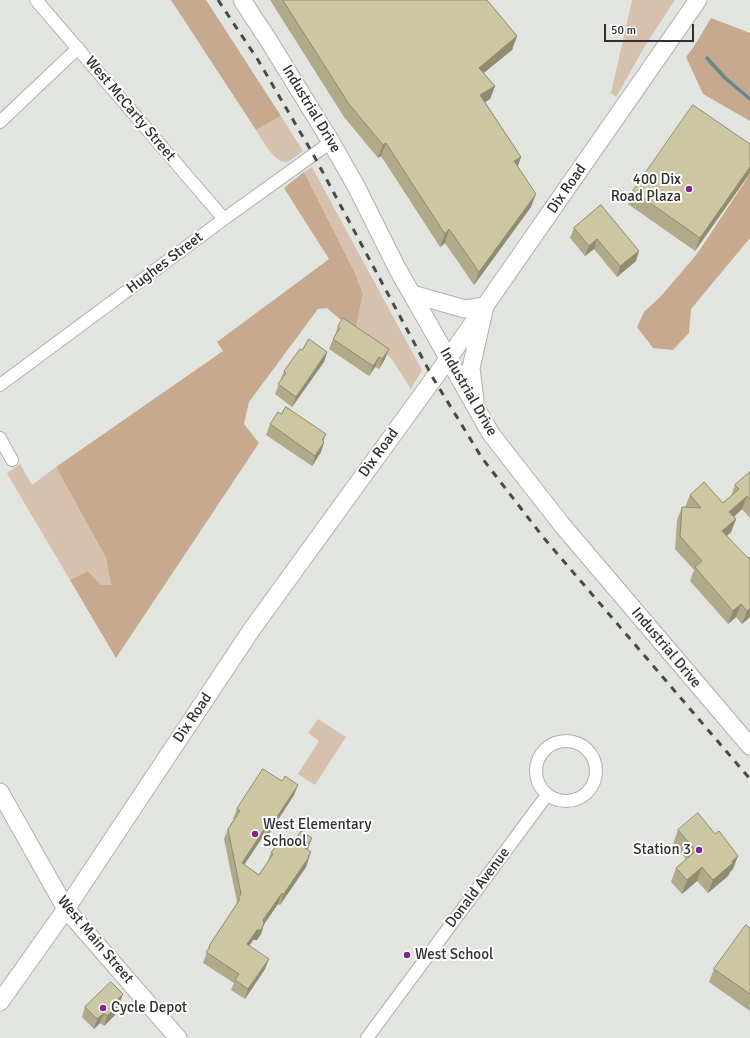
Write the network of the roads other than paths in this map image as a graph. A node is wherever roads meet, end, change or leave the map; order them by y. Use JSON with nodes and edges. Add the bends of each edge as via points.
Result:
{"nodes":[{"id":1,"x":36,"y":0,"type":"edge"},
{"id":2,"x":242,"y":0,"type":"edge"},
{"id":3,"x":698,"y":0,"type":"edge"},
{"id":4,"x":78,"y":48,"type":"junction"},
{"id":5,"x":0,"y":122,"type":"edge"},
{"id":6,"x":331,"y":142,"type":"junction"},
{"id":7,"x":224,"y":219,"type":"junction"},
{"id":8,"x":412,"y":294,"type":"junction"},
{"id":9,"x":485,"y":306,"type":"junction"},
{"id":10,"x":448,"y":359,"type":"junction"},
{"id":11,"x":0,"y":386,"type":"edge"},
{"id":12,"x":476,"y":408,"type":"junction"},
{"id":13,"x":0,"y":438,"type":"edge"},
{"id":14,"x":12,"y":460,"type":"dead end"},
{"id":15,"x":750,"y":746,"type":"edge"},
{"id":16,"x":0,"y":792,"type":"edge"},
{"id":17,"x":547,"y":795,"type":"junction"},
{"id":18,"x":66,"y":909,"type":"junction"},
{"id":19,"x":0,"y":1002,"type":"edge"},
{"id":20,"x":178,"y":1038,"type":"edge"},
{"id":21,"x":366,"y":1038,"type":"edge"}],
"edges":[{"from":1,"to":4,"type":"street","name":"West McCarty Street"},
{"from":2,"to":6,"type":"main road","name":"Industrial Drive"},
{"from":3,"to":9,"type":"main road","name":"Dix Road"},
{"from":4,"to":5,"type":"street"},
{"from":4,"to":7,"type":"street","name":"West McCarty Street"},
{"from":6,"to":7,"type":"street","name":"Hughes Street"},
{"from":6,"to":8,"type":"main road","name":"Industrial Drive"},
{"from":7,"to":11,"type":"street","name":"Hughes Street"},
{"from":8,"to":9,"type":"main road","via":[[465,309]]},
{"from":8,"to":10,"type":"main road","name":"Industrial Drive"},
{"from":9,"to":10,"type":"main road","name":"Dix Road"},
{"from":9,"to":12,"type":"main road","via":[[471,368]]},
{"from":10,"to":12,"type":"main road","name":"Industrial Drive"},
{"from":10,"to":18,"type":"main road","name":"Dix Road","via":[[252,629]]},
{"from":12,"to":15,"type":"main road","name":"Industrial Drive","via":[[491,434],[562,525]]},
{"from":13,"to":14,"type":"street"},
{"from":16,"to":18,"type":"main road","name":"West Main Street"},
{"from":17,"to":17,"type":"street","via":[[564,802],[582,797],[590,790],[596,772],[595,763],[584,747],[576,743],[562,742],[549,746],[542,752],[537,761],[536,779]]},
{"from":17,"to":21,"type":"street","name":"Donald Avenue"},
{"from":18,"to":19,"type":"main road","name":"Dix Road"},
{"from":18,"to":20,"type":"main road","name":"West Main Street"}]}
